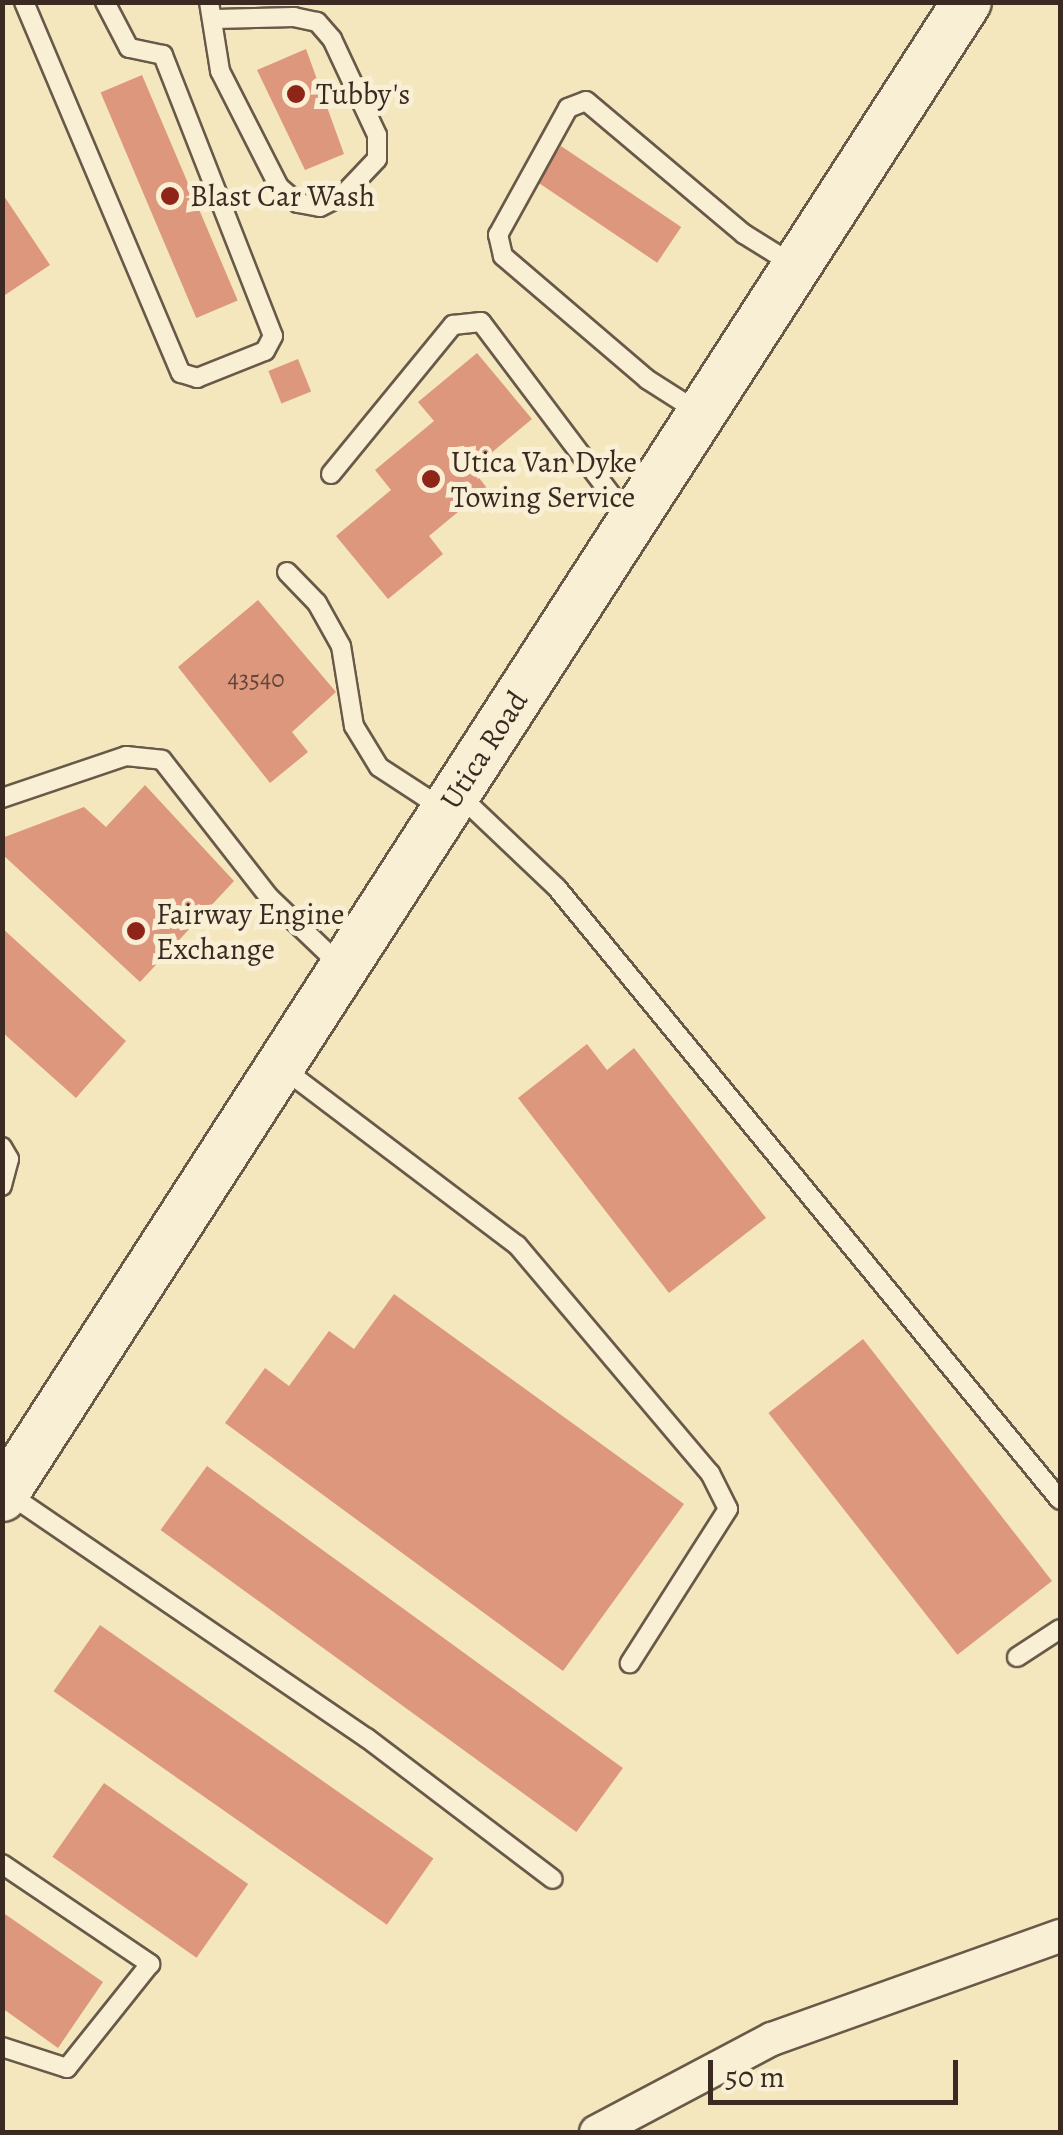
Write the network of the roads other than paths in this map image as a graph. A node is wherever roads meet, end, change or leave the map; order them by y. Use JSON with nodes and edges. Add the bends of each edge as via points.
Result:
{"nodes":[{"id":1,"x":24,"y":2,"type":"edge"},
{"id":2,"x":105,"y":2,"type":"edge"},
{"id":3,"x":966,"y":2,"type":"edge"},
{"id":4,"x":212,"y":11,"type":"edge"},
{"id":5,"x":796,"y":266,"type":"junction"},
{"id":6,"x":701,"y":414,"type":"junction"},
{"id":7,"x":331,"y":474,"type":"dead end"},
{"id":8,"x":631,"y":521,"type":"junction"},
{"id":9,"x":288,"y":572,"type":"dead end"},
{"id":10,"x":2,"y":798,"type":"edge"},
{"id":11,"x":451,"y":801,"type":"junction"},
{"id":12,"x":344,"y":968,"type":"junction"},
{"id":13,"x":279,"y":1066,"type":"junction"},
{"id":14,"x":2,"y":1147,"type":"edge"},
{"id":15,"x":2,"y":1186,"type":"edge"},
{"id":16,"x":4,"y":1494,"type":"edge"},
{"id":17,"x":1060,"y":1500,"type":"edge"},
{"id":18,"x":1060,"y":1629,"type":"edge"},
{"id":19,"x":1017,"y":1657,"type":"dead end"},
{"id":20,"x":630,"y":1663,"type":"dead end"},
{"id":21,"x":2,"y":1864,"type":"edge"},
{"id":22,"x":553,"y":1879,"type":"dead end"},
{"id":23,"x":1060,"y":1936,"type":"edge"},
{"id":24,"x":2,"y":2047,"type":"edge"},
{"id":25,"x":596,"y":2132,"type":"edge"}],
"edges":[{"from":1,"to":2,"type":"lane","via":[[181,372],[197,378],[265,352],[273,336],[163,55],[129,48]]},
{"from":3,"to":5,"type":"street","name":"Utica Road"},
{"from":4,"to":4,"type":"lane","via":[[211,38],[226,86],[279,187],[298,203],[320,207],[364,178],[377,159],[377,135],[317,22]]},
{"from":5,"to":6,"type":"street","name":"Utica Road"},
{"from":5,"to":6,"type":"lane","via":[[744,234],[586,101],[568,108],[498,234],[503,256],[648,380]]},
{"from":6,"to":8,"type":"street","name":"Utica Road"},
{"from":7,"to":8,"type":"lane","via":[[454,325],[481,322]]},
{"from":8,"to":11,"type":"street","name":"Utica Road"},
{"from":9,"to":11,"type":"lane","via":[[317,603],[341,646],[354,726],[379,767]]},
{"from":10,"to":12,"type":"lane","via":[[126,756],[162,760],[269,897]]},
{"from":11,"to":12,"type":"street","name":"Utica Road"},
{"from":11,"to":17,"type":"lane","via":[[558,888]]},
{"from":12,"to":13,"type":"street","name":"Utica Road"},
{"from":13,"to":16,"type":"street","name":"Utica Road"},
{"from":13,"to":20,"type":"lane","via":[[518,1245],[710,1473],[728,1509]]},
{"from":14,"to":15,"type":"lane","via":[[9,1159]]},
{"from":16,"to":22,"type":"lane","via":[[367,1738]]},
{"from":18,"to":19,"type":"lane"},
{"from":21,"to":24,"type":"lane","via":[[150,1964],[67,2068]]},
{"from":23,"to":25,"type":"street","via":[[772,2039]]}]}
